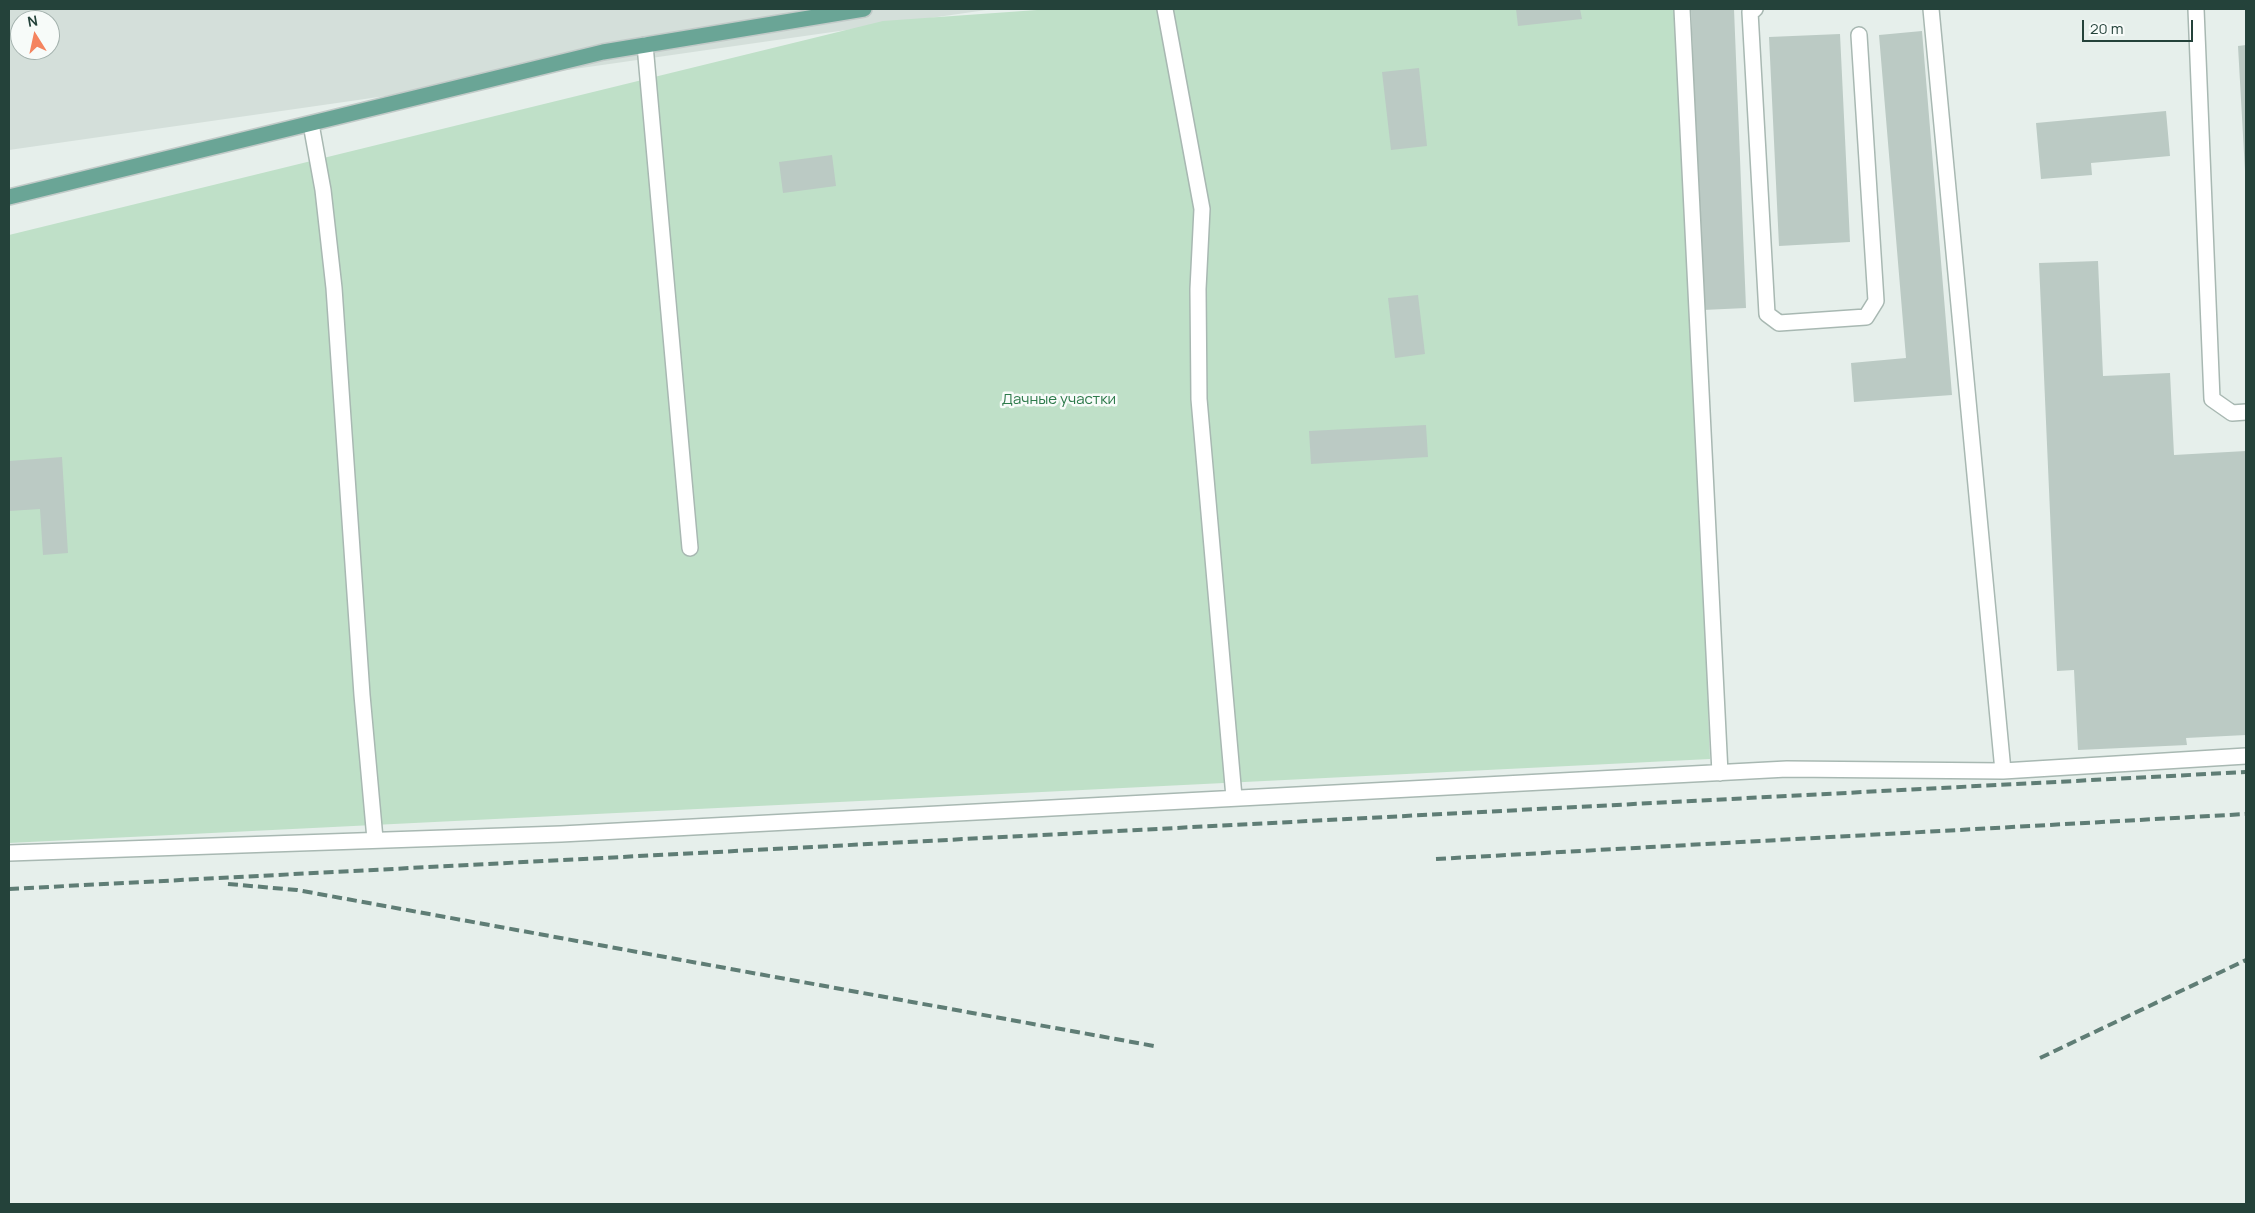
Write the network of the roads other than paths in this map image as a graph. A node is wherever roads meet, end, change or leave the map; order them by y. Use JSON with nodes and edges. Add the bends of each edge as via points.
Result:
{"nodes":[{"id":1,"x":864,"y":9,"type":"edge"},
{"id":2,"x":1165,"y":9,"type":"edge"},
{"id":3,"x":1682,"y":9,"type":"edge"},
{"id":4,"x":1755,"y":9,"type":"edge"},
{"id":5,"x":1931,"y":9,"type":"edge"},
{"id":6,"x":2196,"y":9,"type":"edge"},
{"id":7,"x":1858,"y":35,"type":"dead end"},
{"id":8,"x":645,"y":45,"type":"junction"},
{"id":9,"x":311,"y":124,"type":"junction"},
{"id":10,"x":9,"y":197,"type":"edge"},
{"id":11,"x":2246,"y":412,"type":"edge"},
{"id":12,"x":690,"y":548,"type":"dead end"},
{"id":13,"x":2246,"y":756,"type":"edge"},
{"id":14,"x":2003,"y":771,"type":"junction"},
{"id":15,"x":1720,"y":773,"type":"junction"},
{"id":16,"x":1234,"y":797,"type":"junction"},
{"id":17,"x":375,"y":840,"type":"junction"},
{"id":18,"x":9,"y":853,"type":"edge"}],
"edges":[{"from":1,"to":8,"type":"main road"},
{"from":2,"to":16,"type":"lane","via":[[1202,209],[1198,288],[1199,399]]},
{"from":3,"to":15,"type":"lane"},
{"from":4,"to":7,"type":"lane","via":[[1750,12],[1767,314],[1779,323],[1866,317],[1876,301]]},
{"from":5,"to":14,"type":"lane"},
{"from":6,"to":11,"type":"lane","via":[[2212,400],[2232,413]]},
{"from":8,"to":9,"type":"main road","via":[[603,52]]},
{"from":8,"to":12,"type":"lane"},
{"from":9,"to":10,"type":"main road"},
{"from":9,"to":17,"type":"lane","via":[[324,190],[334,288]]},
{"from":13,"to":14,"type":"lane"},
{"from":14,"to":15,"type":"lane","via":[[1787,769]]},
{"from":15,"to":16,"type":"lane"},
{"from":16,"to":17,"type":"lane","via":[[561,834]]},
{"from":17,"to":18,"type":"lane"}]}
